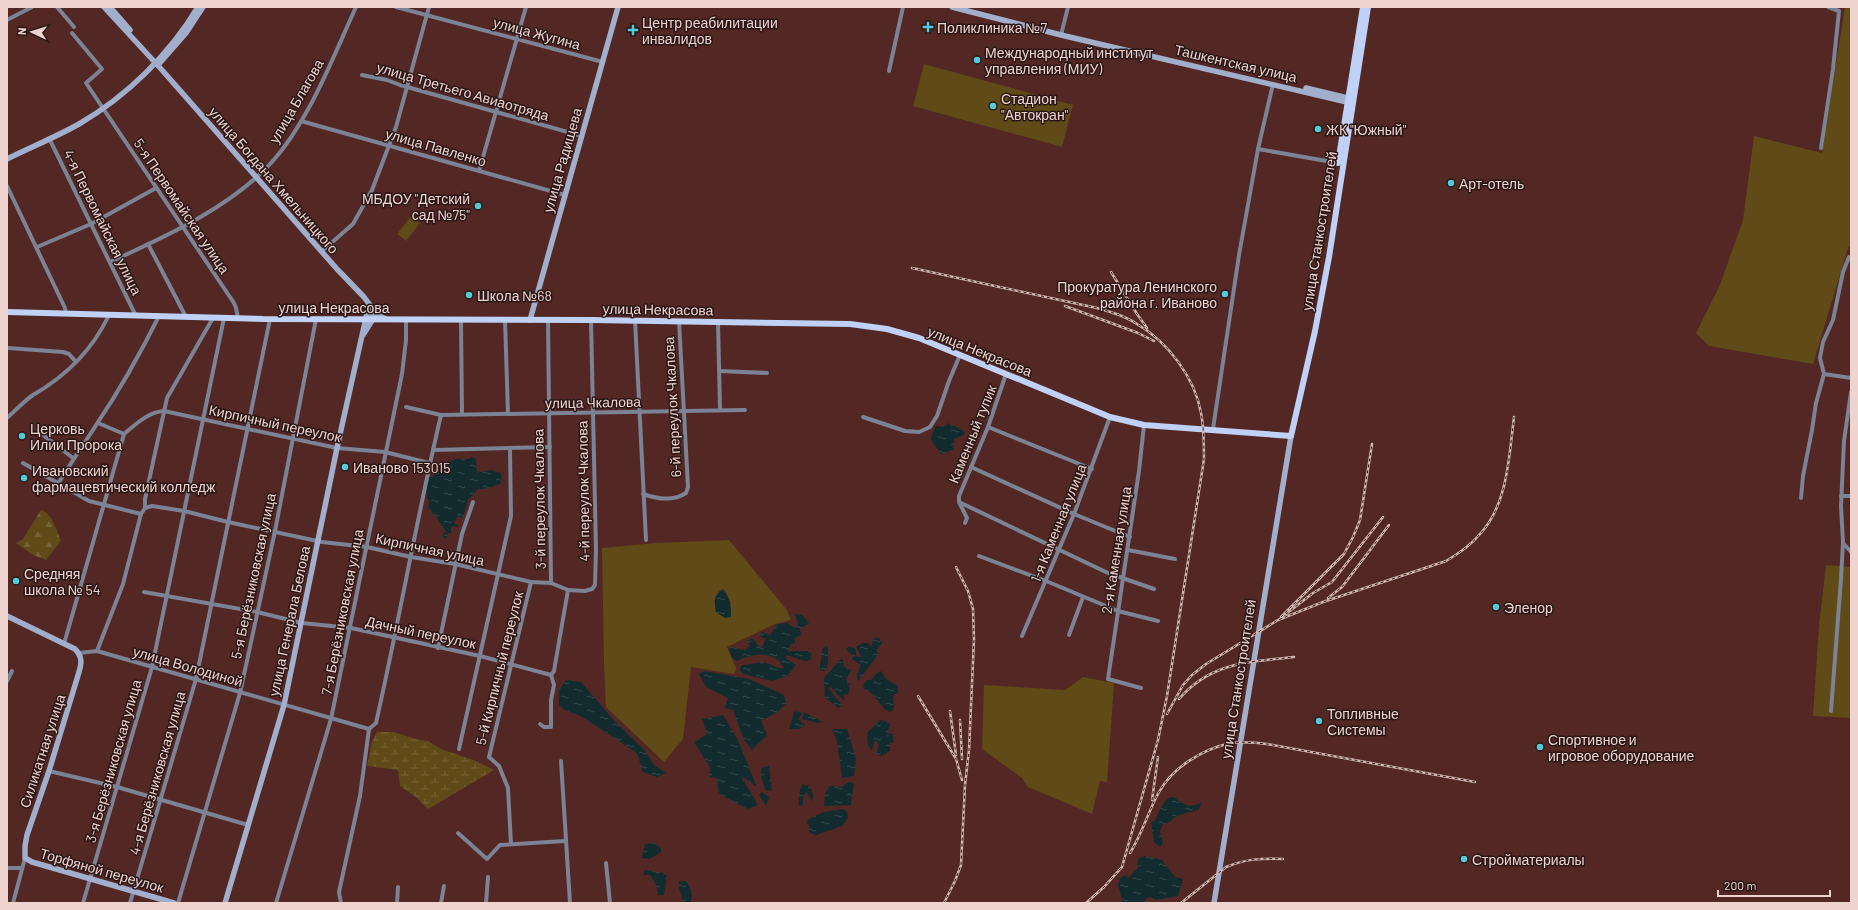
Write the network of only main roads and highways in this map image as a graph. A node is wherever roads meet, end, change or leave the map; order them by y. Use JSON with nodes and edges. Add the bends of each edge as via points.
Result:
{"nodes":[{"id":1,"x":104,"y":7,"type":"edge"},
{"id":2,"x":110,"y":7,"type":"edge"},
{"id":3,"x":198,"y":7,"type":"edge"},
{"id":4,"x":203,"y":7,"type":"edge"},
{"id":5,"x":618,"y":7,"type":"edge"},
{"id":6,"x":952,"y":7,"type":"edge"},
{"id":7,"x":967,"y":7,"type":"edge"},
{"id":8,"x":1362,"y":7,"type":"edge"},
{"id":9,"x":1368,"y":7,"type":"edge"},
{"id":10,"x":1061,"y":33,"type":"junction"},
{"id":11,"x":156,"y":64,"type":"junction"},
{"id":12,"x":1349,"y":100,"type":"junction"},
{"id":13,"x":7,"y":159,"type":"edge"},
{"id":14,"x":369,"y":304,"type":"junction"},
{"id":15,"x":7,"y":312,"type":"edge"},
{"id":16,"x":365,"y":319,"type":"junction"},
{"id":17,"x":373,"y":319,"type":"junction"},
{"id":18,"x":387,"y":319,"type":"junction"},
{"id":19,"x":530,"y":320,"type":"junction"},
{"id":20,"x":361,"y":340,"type":"junction"},
{"id":21,"x":1289,"y":436,"type":"junction"},
{"id":22,"x":7,"y":616,"type":"edge"},
{"id":23,"x":25,"y":858,"type":"joint"},
{"id":24,"x":174,"y":903,"type":"edge"},
{"id":25,"x":225,"y":903,"type":"edge"},
{"id":26,"x":1214,"y":903,"type":"edge"}],
"edges":[{"from":1,"to":11,"type":"main road","name":"улица Богдана Хмельницкого"},
{"from":2,"to":11,"type":"main road","name":"улица Богдана Хмельницкого"},
{"from":3,"to":11,"type":"main road"},
{"from":4,"to":11,"type":"main road","via":[[186,33]]},
{"from":5,"to":19,"type":"main road","name":"улица Радищева"},
{"from":6,"to":10,"type":"main road","name":"Ташкентская улица"},
{"from":7,"to":10,"type":"main road","name":"Ташкентская улица"},
{"from":8,"to":12,"type":"main road","name":"улица Станкостроителей"},
{"from":9,"to":12,"type":"main road","name":"улица Станкостроителей"},
{"from":10,"to":12,"type":"main road","name":"Ташкентская улица"},
{"from":11,"to":13,"type":"main road","via":[[104,108],[78,124]]},
{"from":11,"to":14,"type":"main road","name":"улица Богдана Хмельницкого"},
{"from":12,"to":21,"type":"main road","name":"улица Станкостроителей","via":[[1312,331]]},
{"from":12,"to":21,"type":"main road","name":"улица Станкостроителей","via":[[1329,257],[1315,331]]},
{"from":14,"to":16,"type":"main road"},
{"from":14,"to":17,"type":"main road","name":"улица Богдана Хмельницкого"},
{"from":14,"to":18,"type":"main road","name":"улица Богдана Хмельницкого","via":[[377,315]]},
{"from":15,"to":16,"type":"main road","name":"улица Некрасова","via":[[109,316]]},
{"from":16,"to":17,"type":"main road","name":"улица Некрасова"},
{"from":16,"to":20,"type":"main road","name":"улица Генерала Белова"},
{"from":17,"to":18,"type":"main road","name":"улица Некрасова"},
{"from":17,"to":20,"type":"main road","name":"улица Генерала Белова"},
{"from":18,"to":19,"type":"main road","name":"улица Некрасова"},
{"from":19,"to":21,"type":"main road","name":"улица Некрасова","via":[[843,324],[887,329],[919,338],[1110,417],[1144,425]]},
{"from":20,"to":25,"type":"main road","name":"улица Генерала Белова","via":[[284,705]]},
{"from":21,"to":26,"type":"main road","name":"улица Станкостроителей"},
{"from":22,"to":23,"type":"main road","name":"Силикатная улица","via":[[64,644],[79,653],[81,660],[49,771],[27,835]]},
{"from":23,"to":24,"type":"main road","name":"Торфяной переулок"}]}
